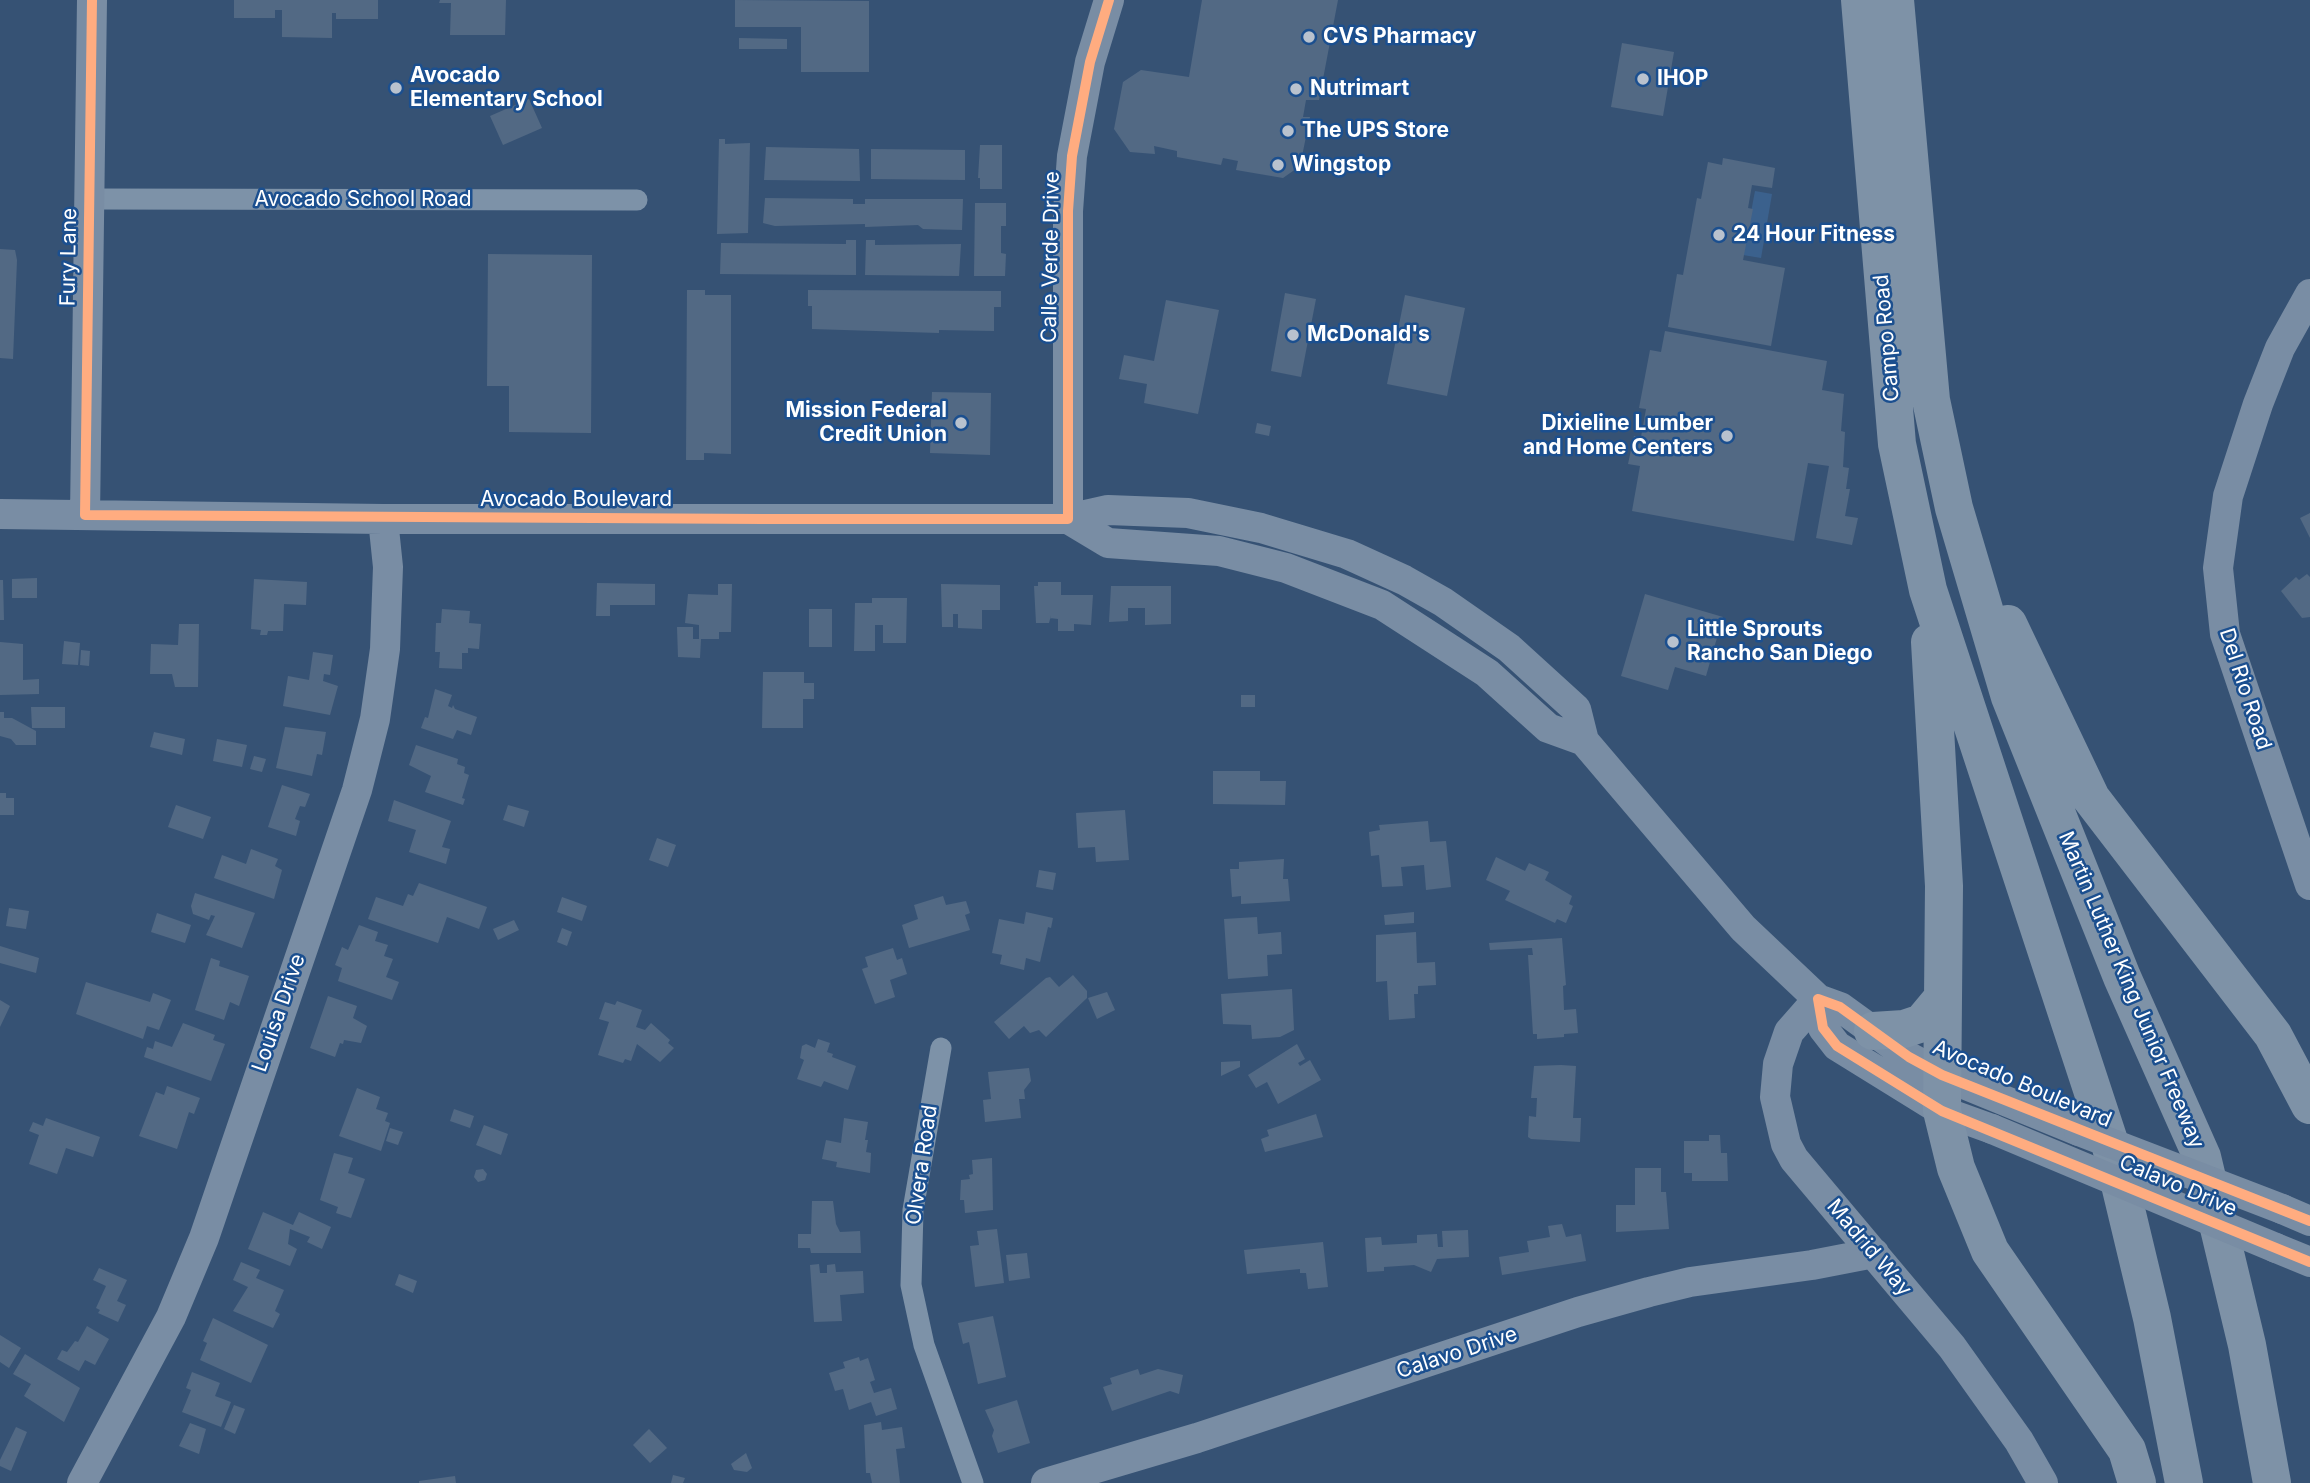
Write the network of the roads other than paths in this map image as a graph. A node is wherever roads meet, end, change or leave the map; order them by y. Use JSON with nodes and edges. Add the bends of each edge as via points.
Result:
{"nodes":[{"id":1,"x":92,"y":0,"type":"edge"},
{"id":2,"x":1109,"y":0,"type":"edge"},
{"id":3,"x":1860,"y":0,"type":"edge"},
{"id":4,"x":1895,"y":0,"type":"edge"},
{"id":5,"x":90,"y":199,"type":"junction"},
{"id":6,"x":637,"y":200,"type":"dead end"},
{"id":7,"x":2310,"y":294,"type":"edge"},
{"id":8,"x":1954,"y":508,"type":"junction"},
{"id":9,"x":0,"y":514,"type":"edge"},
{"id":10,"x":85,"y":515,"type":"junction"},
{"id":11,"x":383,"y":519,"type":"junction"},
{"id":12,"x":1068,"y":519,"type":"junction"},
{"id":13,"x":1255,"y":560,"type":"junction"},
{"id":14,"x":1399,"y":578,"type":"junction"},
{"id":15,"x":1928,"y":590,"type":"junction"},
{"id":16,"x":1418,"y":626,"type":"junction"},
{"id":17,"x":1531,"y":667,"type":"junction"},
{"id":18,"x":1584,"y":741,"type":"junction"},
{"id":19,"x":2310,"y":885,"type":"edge"},
{"id":20,"x":1818,"y":999,"type":"junction"},
{"id":21,"x":1942,"y":999,"type":"junction"},
{"id":22,"x":1873,"y":1031,"type":"junction"},
{"id":23,"x":940,"y":1048,"type":"dead end"},
{"id":24,"x":1942,"y":1093,"type":"junction"},
{"id":25,"x":2310,"y":1105,"type":"edge"},
{"id":26,"x":1992,"y":1129,"type":"joint"},
{"id":27,"x":2160,"y":1162,"type":"joint"},
{"id":28,"x":2310,"y":1221,"type":"edge"},
{"id":29,"x":1874,"y":1253,"type":"junction"},
{"id":30,"x":2310,"y":1262,"type":"edge"},
{"id":31,"x":82,"y":1483,"type":"edge"},
{"id":32,"x":973,"y":1483,"type":"edge"},
{"id":33,"x":1046,"y":1483,"type":"edge"},
{"id":34,"x":2043,"y":1483,"type":"edge"},
{"id":35,"x":2137,"y":1483,"type":"edge"},
{"id":36,"x":2185,"y":1483,"type":"edge"},
{"id":37,"x":2272,"y":1483,"type":"edge"}],
"edges":[{"from":1,"to":5,"type":"main road","name":"Fury Lane"},
{"from":2,"to":12,"type":"main road","name":"Calle Verde Drive","via":[[1090,62],[1072,156]]},
{"from":3,"to":15,"type":"highway","name":"Campo Road","via":[[1897,444]]},
{"from":4,"to":8,"type":"highway","name":"Campo Road","via":[[1931,400]]},
{"from":5,"to":6,"type":"street","name":"Avocado School Road"},
{"from":5,"to":10,"type":"main road","name":"Fury Lane"},
{"from":7,"to":19,"type":"main road","name":"Del Rio Road","via":[[2280,348],[2258,404],[2228,496],[2218,568],[2225,634]]},
{"from":8,"to":25,"type":"highway","via":[[2091,798],[2273,1035]]},
{"from":8,"to":37,"type":"highway","name":"Martin Luther King Junior Freeway","via":[[2010,697],[2122,977],[2202,1157],[2247,1345]]},
{"from":9,"to":10,"type":"main road","name":"Avocado Boulevard"},
{"from":10,"to":11,"type":"main road","name":"Avocado Boulevard"},
{"from":11,"to":12,"type":"main road","name":"Avocado Boulevard"},
{"from":11,"to":31,"type":"main road","name":"Louisa Drive","via":[[388,567],[384,657],[375,719],[357,790],[204,1238],[171,1317]]},
{"from":12,"to":13,"type":"main road","name":"Avocado Boulevard","via":[[1108,543],[1219,551]]},
{"from":12,"to":14,"type":"main road","name":"Avocado Boulevard","via":[[1108,510],[1188,513],[1261,527],[1347,554]]},
{"from":13,"to":14,"type":"main road","via":[[1276,553],[1362,580]]},
{"from":13,"to":16,"type":"main road","name":"Avocado Boulevard","via":[[1382,605]]},
{"from":14,"to":17,"type":"main road","name":"Avocado Boulevard","via":[[1443,603]]},
{"from":15,"to":21,"type":"highway","via":[[1944,886]]},
{"from":15,"to":36,"type":"highway","via":[[2111,1147]]},
{"from":16,"to":17,"type":"main road","via":[[1442,626],[1514,672]]},
{"from":16,"to":18,"type":"main road","name":"Avocado Boulevard","via":[[1488,673],[1548,728]]},
{"from":17,"to":18,"type":"main road","name":"Avocado Boulevard","via":[[1576,709]]},
{"from":18,"to":20,"type":"main road","name":"Avocado Boulevard","via":[[1743,928]]},
{"from":20,"to":22,"type":"main road","name":"Avocado Boulevard","via":[[1840,1007]]},
{"from":20,"to":24,"type":"main road","name":"Avocado Boulevard","via":[[1824,1028],[1837,1046]]},
{"from":20,"to":29,"type":"main road","name":"Madrid Way","via":[[1782,1047],[1775,1080],[1777,1113],[1794,1159]]},
{"from":21,"to":22,"type":"highway","via":[[1922,1023]]},
{"from":21,"to":24,"type":"highway"},
{"from":22,"to":24,"type":"main road","name":"Avocado Boulevard"},
{"from":23,"to":32,"type":"street","name":"Olvera Road","via":[[913,1210],[911,1285],[924,1345]]},
{"from":24,"to":26,"type":"main road","name":"Avocado Boulevard"},
{"from":24,"to":27,"type":"main road","name":"Avocado Boulevard","bridge":true,"via":[[1998,1100]]},
{"from":24,"to":35,"type":"highway","via":[[1956,1168],[1990,1251],[2127,1450]]},
{"from":26,"to":30,"type":"main road","name":"Calavo Drive","bridge":true},
{"from":27,"to":28,"type":"main road","name":"Calavo Drive","bridge":true},
{"from":29,"to":33,"type":"main road","name":"Calavo Drive","via":[[1649,1292]]},
{"from":29,"to":34,"type":"main road","name":"Madrid Way","via":[[1967,1368]]}]}
